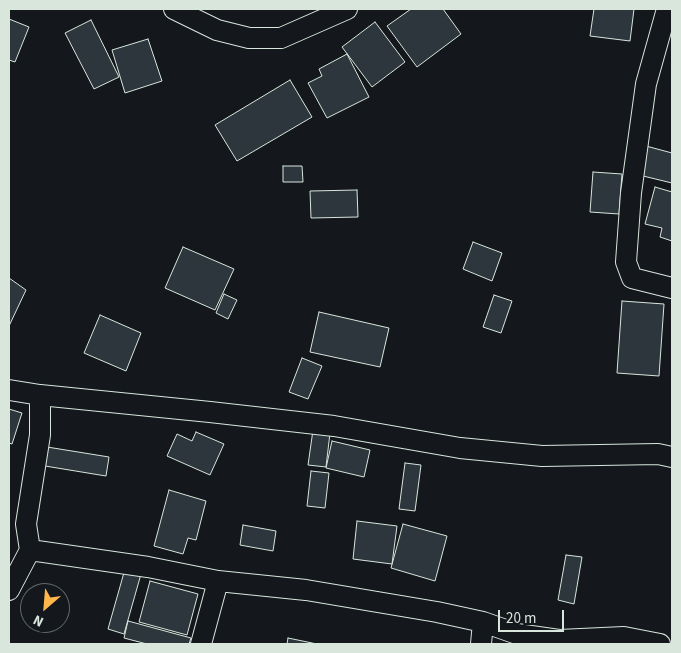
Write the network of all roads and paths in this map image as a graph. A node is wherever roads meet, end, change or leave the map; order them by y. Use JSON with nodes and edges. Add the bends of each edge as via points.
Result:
{"nodes":[{"id":1,"x":174,"y":9,"type":"edge"},
{"id":2,"x":347,"y":9,"type":"edge"},
{"id":3,"x":667,"y":9,"type":"edge"},
{"id":4,"x":672,"y":288,"type":"edge"},
{"id":5,"x":9,"y":390,"type":"edge"},
{"id":6,"x":40,"y":395,"type":"junction"},
{"id":7,"x":672,"y":457,"type":"edge"},
{"id":8,"x":30,"y":550,"type":"junction"},
{"id":9,"x":218,"y":581,"type":"junction"},
{"id":10,"x":9,"y":590,"type":"edge"},
{"id":11,"x":483,"y":622,"type":"junction"},
{"id":12,"x":200,"y":644,"type":"edge"},
{"id":13,"x":481,"y":644,"type":"edge"},
{"id":14,"x":660,"y":644,"type":"edge"}],
"edges":[{"from":1,"to":2,"type":"street","via":[[217,30],[249,38],[281,38]]},
{"from":3,"to":4,"type":"street","via":[[646,84],[631,193],[626,262],[632,278]]},
{"from":5,"to":6,"type":"street"},
{"from":6,"to":7,"type":"street","via":[[334,426],[460,448],[573,457],[658,454]]},
{"from":6,"to":8,"type":"street","via":[[40,435],[26,524]]},
{"from":8,"to":9,"type":"street"},
{"from":8,"to":10,"type":"street"},
{"from":9,"to":11,"type":"street","via":[[306,590]]},
{"from":9,"to":12,"type":"street"},
{"from":11,"to":13,"type":"street"},
{"from":11,"to":14,"type":"street","via":[[517,634],[560,640],[624,637]]}]}
